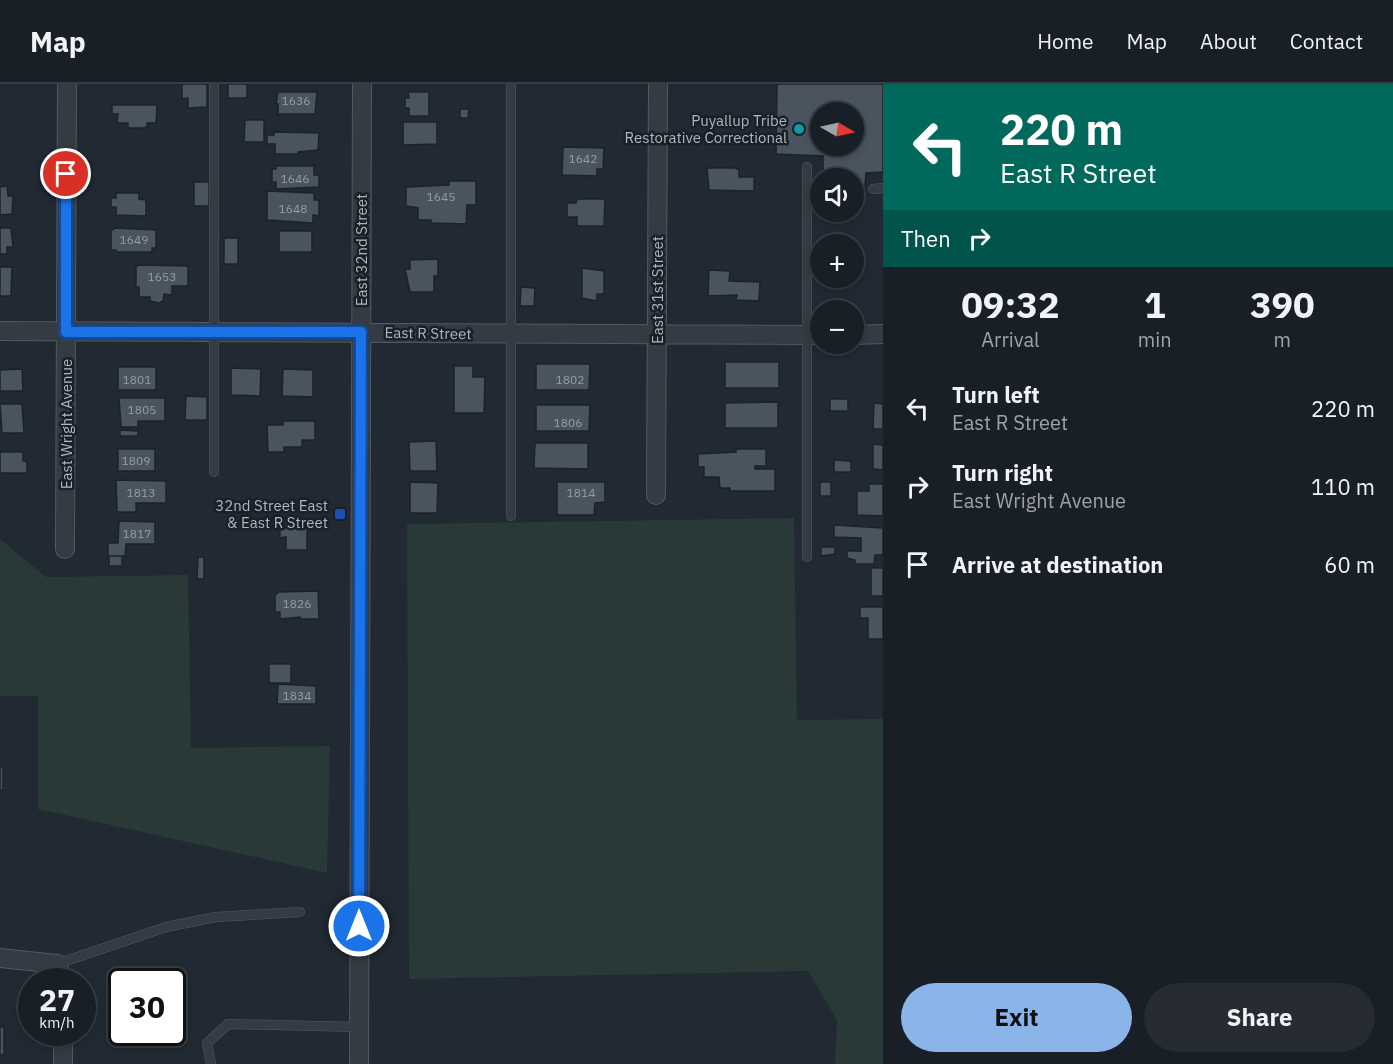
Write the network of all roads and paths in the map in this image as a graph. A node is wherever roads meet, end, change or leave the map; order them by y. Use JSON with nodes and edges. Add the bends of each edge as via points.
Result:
{"nodes":[{"id":1,"x":67,"y":84,"type":"edge"},
{"id":2,"x":214,"y":84,"type":"edge"},
{"id":3,"x":362,"y":84,"type":"edge"},
{"id":4,"x":511,"y":84,"type":"edge"},
{"id":5,"x":658,"y":84,"type":"edge"},
{"id":6,"x":807,"y":167,"type":"dead end"},
{"id":7,"x":812,"y":300,"type":"edge"},
{"id":8,"x":0,"y":331,"type":"edge"},
{"id":9,"x":66,"y":332,"type":"junction"},
{"id":10,"x":214,"y":332,"type":"junction"},
{"id":11,"x":361,"y":332,"type":"junction"},
{"id":12,"x":864,"y":334,"type":"edge"},
{"id":13,"x":883,"y":334,"type":"edge"},
{"id":14,"x":511,"y":335,"type":"junction"},
{"id":15,"x":810,"y":335,"type":"edge"},
{"id":16,"x":657,"y":336,"type":"junction"},
{"id":17,"x":812,"y":354,"type":"edge"},
{"id":18,"x":214,"y":472,"type":"dead end"},
{"id":19,"x":656,"y":495,"type":"dead end"},
{"id":20,"x":512,"y":516,"type":"dead end"},
{"id":21,"x":65,"y":549,"type":"dead end"},
{"id":22,"x":807,"y":557,"type":"dead end"},
{"id":23,"x":300,"y":912,"type":"dead end"},
{"id":24,"x":0,"y":958,"type":"edge"},
{"id":25,"x":43,"y":968,"type":"edge"},
{"id":26,"x":69,"y":968,"type":"edge"},
{"id":27,"x":359,"y":1027,"type":"junction"},
{"id":28,"x":63,"y":1046,"type":"edge"},
{"id":29,"x":63,"y":1064,"type":"edge"},
{"id":30,"x":211,"y":1064,"type":"edge"},
{"id":31,"x":359,"y":1064,"type":"edge"}],
"edges":[{"from":1,"to":9,"type":"street","name":"East Wright Avenue"},
{"from":2,"to":10,"type":"lane"},
{"from":3,"to":11,"type":"street","name":"East 32nd Street"},
{"from":4,"to":14,"type":"lane"},
{"from":5,"to":16,"type":"street","name":"East 31st Street"},
{"from":6,"to":7,"type":"lane"},
{"from":8,"to":9,"type":"street","name":"East R Street"},
{"from":9,"to":10,"type":"street","name":"East R Street"},
{"from":9,"to":21,"type":"street","name":"East Wright Avenue"},
{"from":10,"to":11,"type":"street","name":"East R Street"},
{"from":10,"to":18,"type":"lane"},
{"from":11,"to":14,"type":"street","name":"East R Street"},
{"from":11,"to":27,"type":"street","name":"East 32nd Street"},
{"from":12,"to":13,"type":"street"},
{"from":14,"to":16,"type":"street","name":"East R Street"},
{"from":14,"to":20,"type":"lane"},
{"from":15,"to":16,"type":"street","name":"East R Street"},
{"from":16,"to":19,"type":"street","name":"East 31st Street"},
{"from":17,"to":22,"type":"lane"},
{"from":23,"to":26,"type":"lane","via":[[216,917],[166,927]]},
{"from":24,"to":25,"type":"street"},
{"from":27,"to":30,"type":"lane","via":[[228,1024],[207,1043]]},
{"from":27,"to":31,"type":"street","name":"East 32nd Street"},
{"from":28,"to":29,"type":"street"}]}
